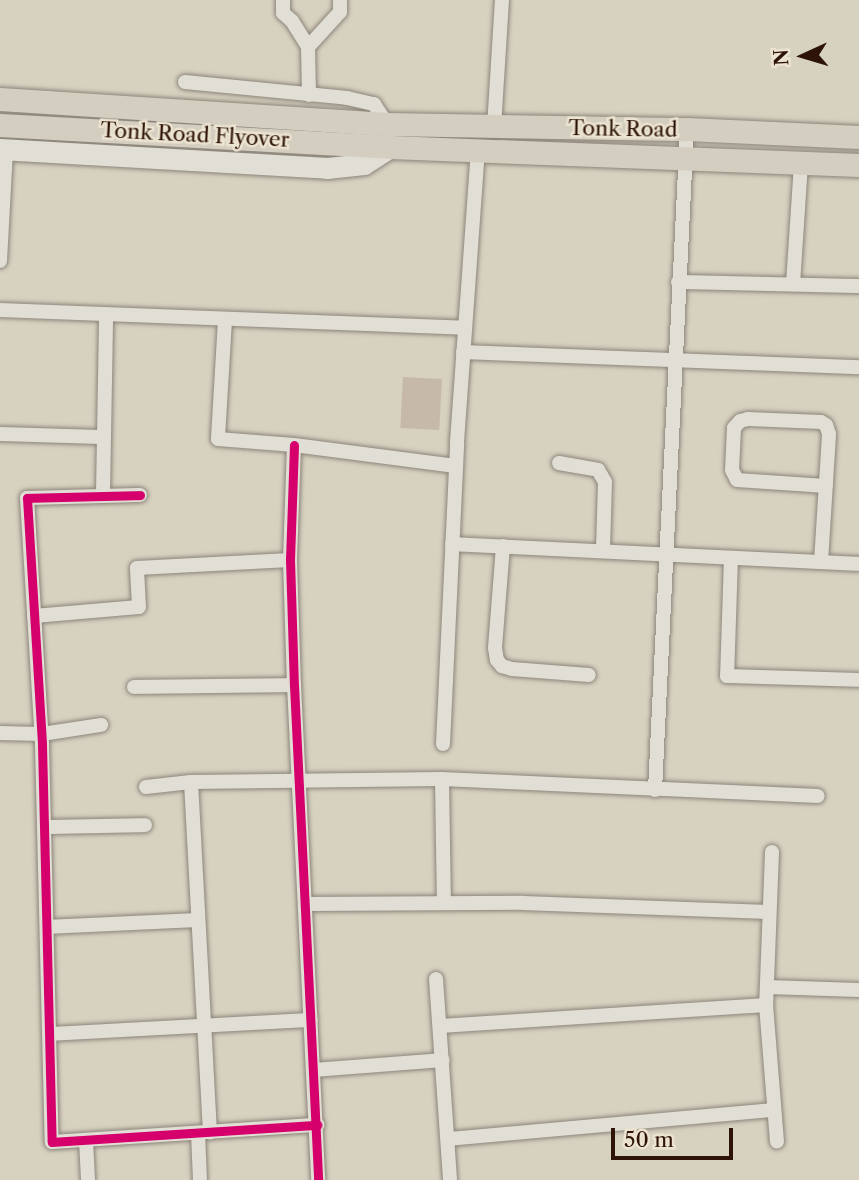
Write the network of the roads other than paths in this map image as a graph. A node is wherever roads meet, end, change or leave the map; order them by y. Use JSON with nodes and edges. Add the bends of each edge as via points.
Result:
{"nodes":[{"id":1,"x":283,"y":0,"type":"edge"},
{"id":2,"x":340,"y":0,"type":"edge"},
{"id":3,"x":502,"y":0,"type":"edge"},
{"id":4,"x":308,"y":47,"type":"junction"},
{"id":5,"x":185,"y":82,"type":"dead end"},
{"id":6,"x":309,"y":95,"type":"junction"},
{"id":7,"x":0,"y":99,"type":"edge"},
{"id":8,"x":0,"y":125,"type":"edge"},
{"id":9,"x":494,"y":127,"type":"junction"},
{"id":10,"x":687,"y":130,"type":"junction"},
{"id":11,"x":352,"y":133,"type":"junction"},
{"id":12,"x":388,"y":135,"type":"junction"},
{"id":13,"x":859,"y":137,"type":"edge"},
{"id":14,"x":3,"y":149,"type":"edge"},
{"id":15,"x":478,"y":149,"type":"junction"},
{"id":16,"x":685,"y":156,"type":"junction"},
{"id":17,"x":801,"y":162,"type":"junction"},
{"id":18,"x":859,"y":165,"type":"edge"},
{"id":19,"x":0,"y":261,"type":"edge"},
{"id":20,"x":678,"y":282,"type":"junction"},
{"id":21,"x":793,"y":284,"type":"junction"},
{"id":22,"x":859,"y":286,"type":"edge"},
{"id":23,"x":0,"y":310,"type":"edge"},
{"id":24,"x":106,"y":316,"type":"junction"},
{"id":25,"x":225,"y":320,"type":"junction"},
{"id":26,"x":465,"y":328,"type":"junction"},
{"id":27,"x":463,"y":352,"type":"junction"},
{"id":28,"x":675,"y":363,"type":"junction"},
{"id":29,"x":859,"y":367,"type":"edge"},
{"id":30,"x":0,"y":434,"type":"edge"},
{"id":31,"x":102,"y":437,"type":"junction"},
{"id":32,"x":294,"y":445,"type":"junction"},
{"id":33,"x":559,"y":463,"type":"dead end"},
{"id":34,"x":456,"y":466,"type":"junction"},
{"id":35,"x":826,"y":486,"type":"junction"},
{"id":36,"x":103,"y":494,"type":"junction"},
{"id":37,"x":141,"y":495,"type":"dead end"},
{"id":38,"x":452,"y":544,"type":"junction"},
{"id":39,"x":503,"y":547,"type":"junction"},
{"id":40,"x":603,"y":551,"type":"junction"},
{"id":41,"x":669,"y":555,"type":"junction"},
{"id":42,"x":731,"y":558,"type":"junction"},
{"id":43,"x":290,"y":560,"type":"junction"},
{"id":44,"x":821,"y":562,"type":"junction"},
{"id":45,"x":859,"y":564,"type":"edge"},
{"id":46,"x":34,"y":616,"type":"junction"},
{"id":47,"x":589,"y":675,"type":"dead end"},
{"id":48,"x":859,"y":680,"type":"edge"},
{"id":49,"x":294,"y":685,"type":"junction"},
{"id":50,"x":134,"y":687,"type":"dead end"},
{"id":51,"x":102,"y":725,"type":"dead end"},
{"id":52,"x":0,"y":733,"type":"edge"},
{"id":53,"x":41,"y":734,"type":"junction"},
{"id":54,"x":443,"y":744,"type":"dead end"},
{"id":55,"x":442,"y":779,"type":"junction"},
{"id":56,"x":298,"y":781,"type":"junction"},
{"id":57,"x":191,"y":782,"type":"junction"},
{"id":58,"x":146,"y":787,"type":"dead end"},
{"id":59,"x":656,"y":790,"type":"junction"},
{"id":60,"x":818,"y":796,"type":"dead end"},
{"id":61,"x":145,"y":825,"type":"dead end"},
{"id":62,"x":44,"y":827,"type":"junction"},
{"id":63,"x":772,"y":852,"type":"dead end"},
{"id":64,"x":444,"y":903,"type":"junction"},
{"id":65,"x":305,"y":904,"type":"junction"},
{"id":66,"x":769,"y":912,"type":"junction"},
{"id":67,"x":196,"y":920,"type":"junction"},
{"id":68,"x":47,"y":927,"type":"junction"},
{"id":69,"x":436,"y":979,"type":"dead end"},
{"id":70,"x":767,"y":987,"type":"junction"},
{"id":71,"x":859,"y":990,"type":"edge"},
{"id":72,"x":766,"y":1005,"type":"junction"},
{"id":73,"x":311,"y":1020,"type":"junction"},
{"id":74,"x":202,"y":1026,"type":"junction"},
{"id":75,"x":440,"y":1026,"type":"junction"},
{"id":76,"x":50,"y":1034,"type":"junction"},
{"id":77,"x":443,"y":1060,"type":"junction"},
{"id":78,"x":314,"y":1070,"type":"junction"},
{"id":79,"x":773,"y":1110,"type":"junction"},
{"id":80,"x":317,"y":1125,"type":"junction"},
{"id":81,"x":204,"y":1132,"type":"junction"},
{"id":82,"x":448,"y":1139,"type":"junction"},
{"id":83,"x":86,"y":1140,"type":"junction"},
{"id":84,"x":777,"y":1142,"type":"dead end"},
{"id":85,"x":88,"y":1180,"type":"edge"},
{"id":86,"x":200,"y":1180,"type":"edge"},
{"id":87,"x":318,"y":1180,"type":"edge"},
{"id":88,"x":450,"y":1180,"type":"edge"}],
"edges":[{"from":1,"to":4,"type":"street","via":[[283,13]]},
{"from":2,"to":4,"type":"street","via":[[340,12]]},
{"from":3,"to":9,"type":"street"},
{"from":4,"to":6,"type":"street"},
{"from":5,"to":6,"type":"street"},
{"from":6,"to":12,"type":"street","via":[[374,104]]},
{"from":7,"to":11,"type":"main road","name":"Tonk Road Flyover"},
{"from":8,"to":11,"type":"main road","name":"Tonk Road Flyover"},
{"from":9,"to":10,"type":"main road","name":"Tonk Road"},
{"from":9,"to":12,"type":"main road","name":"Tonk Road"},
{"from":10,"to":13,"type":"main road","name":"Tonk Road"},
{"from":10,"to":16,"type":"street"},
{"from":11,"to":12,"type":"main road","name":"Tonk Road Flyover"},
{"from":12,"to":14,"type":"street","via":[[364,164],[327,168]]},
{"from":12,"to":15,"type":"main road","name":"Tonk Road"},
{"from":14,"to":19,"type":"street"},
{"from":15,"to":16,"type":"main road","name":"Tonk Road"},
{"from":15,"to":26,"type":"street"},
{"from":16,"to":17,"type":"main road","name":"Tonk Road"},
{"from":16,"to":20,"type":"street"},
{"from":17,"to":18,"type":"main road","name":"Tonk Road"},
{"from":17,"to":21,"type":"street"},
{"from":20,"to":21,"type":"street"},
{"from":20,"to":28,"type":"street"},
{"from":21,"to":22,"type":"street"},
{"from":23,"to":24,"type":"street"},
{"from":24,"to":25,"type":"street"},
{"from":24,"to":31,"type":"street"},
{"from":25,"to":26,"type":"street"},
{"from":25,"to":32,"type":"street","via":[[218,439]]},
{"from":26,"to":27,"type":"street"},
{"from":27,"to":28,"type":"street"},
{"from":27,"to":34,"type":"street"},
{"from":28,"to":29,"type":"street"},
{"from":28,"to":41,"type":"street"},
{"from":30,"to":31,"type":"street"},
{"from":31,"to":36,"type":"street"},
{"from":32,"to":34,"type":"street"},
{"from":32,"to":43,"type":"street"},
{"from":33,"to":40,"type":"street","via":[[598,470],[605,482]]},
{"from":34,"to":38,"type":"street"},
{"from":35,"to":35,"type":"street","via":[[826,425],[748,419],[734,428],[732,470],[737,480]]},
{"from":35,"to":44,"type":"street"},
{"from":36,"to":37,"type":"street"},
{"from":36,"to":46,"type":"street","via":[[27,498]]},
{"from":38,"to":39,"type":"street"},
{"from":38,"to":54,"type":"street"},
{"from":39,"to":40,"type":"street"},
{"from":39,"to":47,"type":"street","via":[[497,660],[512,669]]},
{"from":40,"to":41,"type":"street"},
{"from":41,"to":42,"type":"street"},
{"from":41,"to":59,"type":"street"},
{"from":42,"to":44,"type":"street"},
{"from":42,"to":48,"type":"street","via":[[727,676]]},
{"from":43,"to":46,"type":"street","via":[[137,568],[139,607]]},
{"from":43,"to":49,"type":"street"},
{"from":44,"to":45,"type":"street"},
{"from":46,"to":53,"type":"street"},
{"from":49,"to":50,"type":"street"},
{"from":49,"to":56,"type":"street"},
{"from":51,"to":53,"type":"street"},
{"from":52,"to":53,"type":"street"},
{"from":53,"to":62,"type":"street"},
{"from":55,"to":56,"type":"street"},
{"from":55,"to":59,"type":"street"},
{"from":55,"to":64,"type":"street"},
{"from":56,"to":57,"type":"street"},
{"from":56,"to":65,"type":"street"},
{"from":57,"to":58,"type":"street"},
{"from":57,"to":67,"type":"street"},
{"from":59,"to":60,"type":"street"},
{"from":61,"to":62,"type":"street"},
{"from":62,"to":68,"type":"street"},
{"from":63,"to":66,"type":"street"},
{"from":64,"to":65,"type":"street"},
{"from":64,"to":66,"type":"street"},
{"from":65,"to":73,"type":"street"},
{"from":66,"to":70,"type":"street"},
{"from":67,"to":68,"type":"street"},
{"from":67,"to":74,"type":"street"},
{"from":68,"to":76,"type":"street"},
{"from":69,"to":75,"type":"street"},
{"from":70,"to":71,"type":"street"},
{"from":70,"to":72,"type":"street"},
{"from":72,"to":75,"type":"street"},
{"from":72,"to":79,"type":"street"},
{"from":73,"to":74,"type":"street"},
{"from":73,"to":78,"type":"street"},
{"from":74,"to":76,"type":"street"},
{"from":74,"to":81,"type":"street"},
{"from":75,"to":77,"type":"street"},
{"from":76,"to":83,"type":"street","via":[[52,1142]]},
{"from":77,"to":78,"type":"street"},
{"from":77,"to":82,"type":"street"},
{"from":78,"to":80,"type":"street"},
{"from":79,"to":82,"type":"street"},
{"from":79,"to":84,"type":"street"},
{"from":80,"to":81,"type":"street"},
{"from":80,"to":87,"type":"street"},
{"from":81,"to":83,"type":"street"},
{"from":81,"to":86,"type":"street"},
{"from":82,"to":88,"type":"street"},
{"from":83,"to":85,"type":"street"}]}
